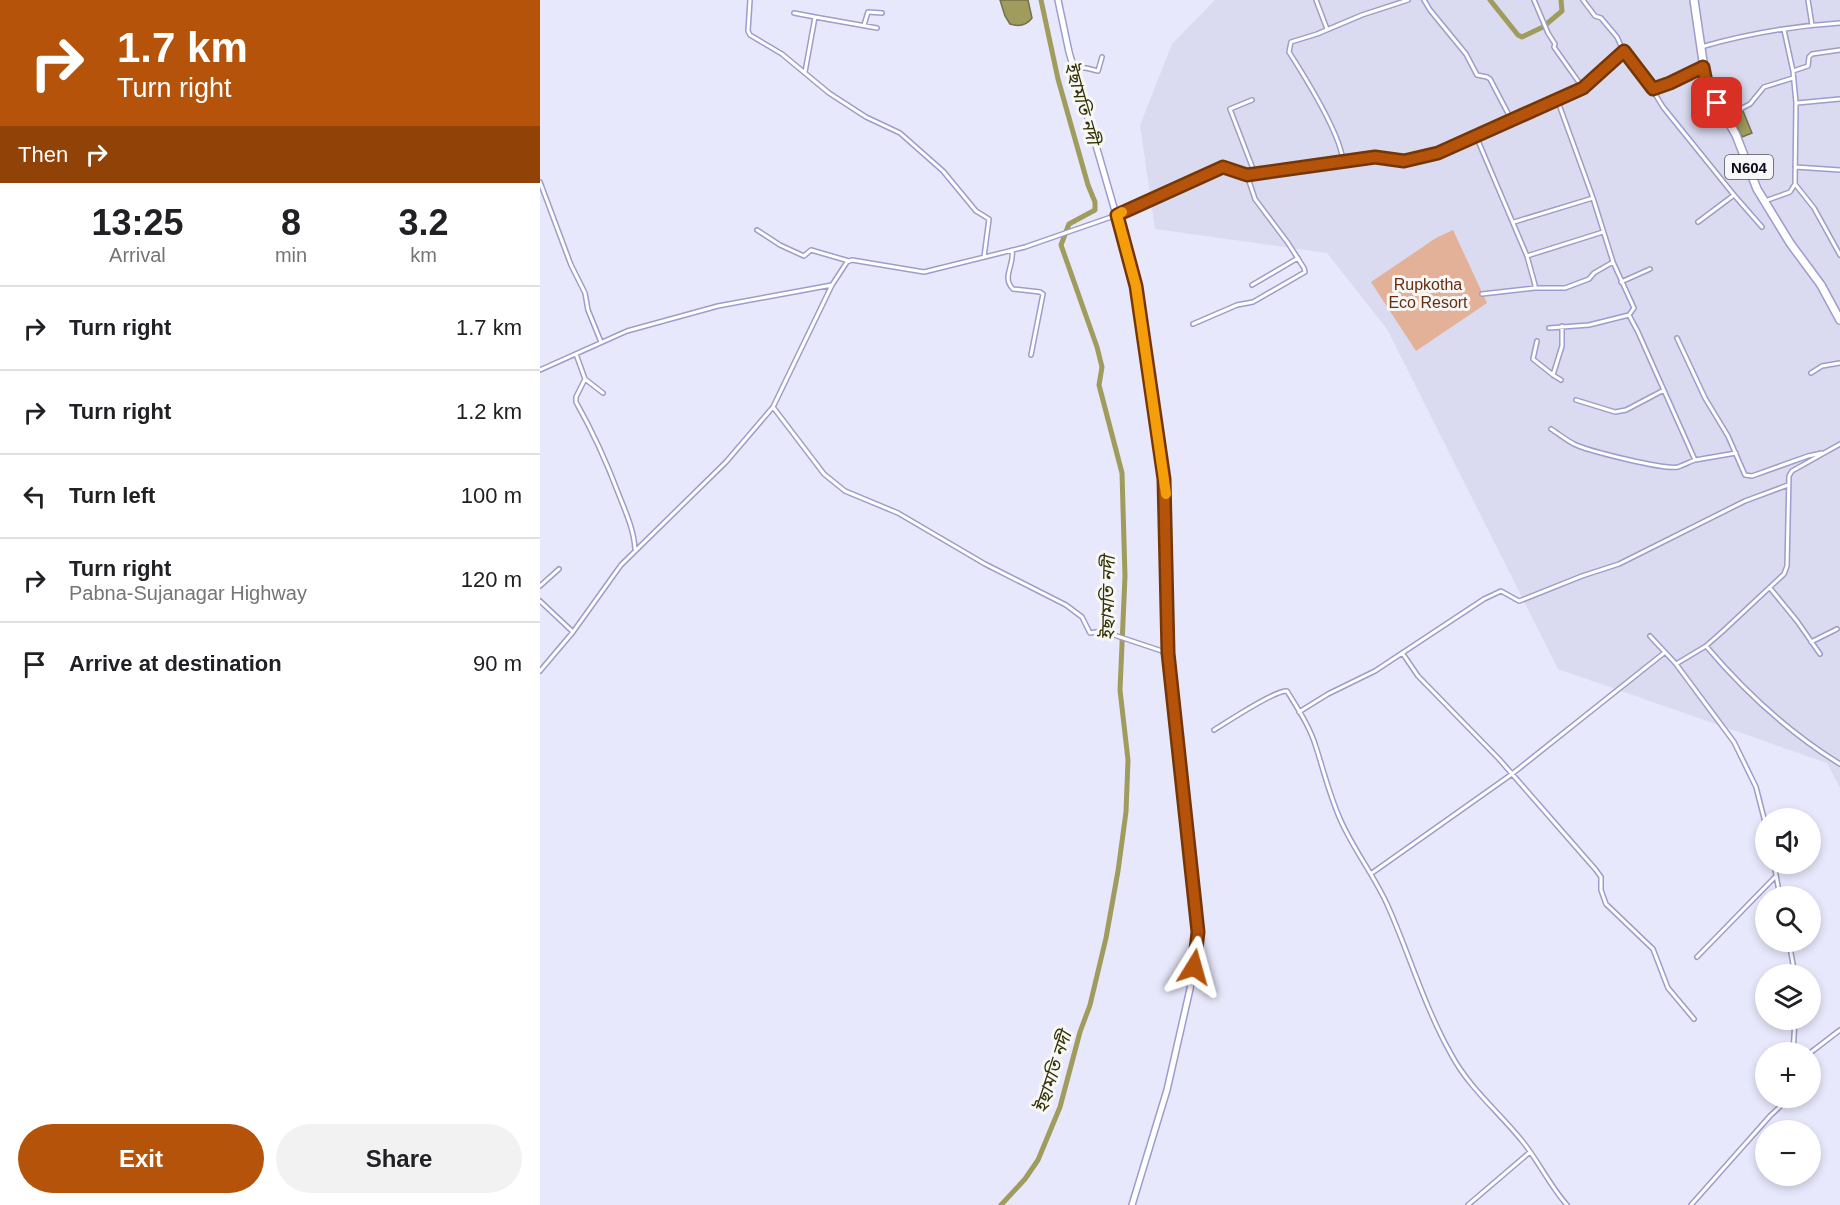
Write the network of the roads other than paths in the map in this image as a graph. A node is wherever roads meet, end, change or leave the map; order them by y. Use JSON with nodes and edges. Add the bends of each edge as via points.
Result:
{"nodes":[{"id":1,"x":750,"y":0,"type":"edge"},
{"id":2,"x":1058,"y":0,"type":"edge"},
{"id":3,"x":1316,"y":0,"type":"edge"},
{"id":4,"x":1408,"y":0,"type":"edge"},
{"id":5,"x":1424,"y":0,"type":"edge"},
{"id":6,"x":1534,"y":0,"type":"edge"},
{"id":7,"x":1583,"y":0,"type":"edge"},
{"id":8,"x":1694,"y":0,"type":"edge"},
{"id":9,"x":1808,"y":0,"type":"edge"},
{"id":10,"x":794,"y":13,"type":"dead end"},
{"id":11,"x":882,"y":14,"type":"dead end"},
{"id":12,"x":815,"y":17,"type":"junction"},
{"id":13,"x":1840,"y":23,"type":"edge"},
{"id":14,"x":864,"y":25,"type":"junction"},
{"id":15,"x":1812,"y":25,"type":"junction"},
{"id":16,"x":877,"y":28,"type":"dead end"},
{"id":17,"x":1327,"y":30,"type":"junction"},
{"id":18,"x":1784,"y":30,"type":"junction"},
{"id":19,"x":1701,"y":47,"type":"junction"},
{"id":20,"x":1840,"y":50,"type":"edge"},
{"id":21,"x":1624,"y":51,"type":"junction"},
{"id":22,"x":1102,"y":57,"type":"dead end"},
{"id":23,"x":1703,"y":67,"type":"junction"},
{"id":24,"x":1074,"y":68,"type":"junction"},
{"id":25,"x":1793,"y":71,"type":"junction"},
{"id":26,"x":805,"y":72,"type":"junction"},
{"id":27,"x":1793,"y":78,"type":"junction"},
{"id":28,"x":1583,"y":88,"type":"junction"},
{"id":29,"x":1653,"y":89,"type":"junction"},
{"id":30,"x":1557,"y":99,"type":"junction"},
{"id":31,"x":1840,"y":99,"type":"edge"},
{"id":32,"x":1252,"y":100,"type":"dead end"},
{"id":33,"x":1796,"y":103,"type":"junction"},
{"id":34,"x":1725,"y":117,"type":"junction"},
{"id":35,"x":1511,"y":120,"type":"junction"},
{"id":36,"x":1476,"y":136,"type":"junction"},
{"id":37,"x":1343,"y":161,"type":"junction"},
{"id":38,"x":1795,"y":167,"type":"junction"},
{"id":39,"x":1840,"y":170,"type":"edge"},
{"id":40,"x":1255,"y":174,"type":"junction"},
{"id":41,"x":1247,"y":175,"type":"junction"},
{"id":42,"x":540,"y":182,"type":"edge"},
{"id":43,"x":1795,"y":184,"type":"junction"},
{"id":44,"x":1734,"y":195,"type":"junction"},
{"id":45,"x":1593,"y":198,"type":"junction"},
{"id":46,"x":1765,"y":201,"type":"junction"},
{"id":47,"x":1117,"y":215,"type":"junction"},
{"id":48,"x":1513,"y":222,"type":"junction"},
{"id":49,"x":1698,"y":222,"type":"dead end"},
{"id":50,"x":1762,"y":226,"type":"dead end"},
{"id":51,"x":757,"y":230,"type":"dead end"},
{"id":52,"x":1603,"y":232,"type":"junction"},
{"id":53,"x":1840,"y":241,"type":"edge"},
{"id":54,"x":1834,"y":246,"type":"junction"},
{"id":55,"x":1012,"y":250,"type":"junction"},
{"id":56,"x":1840,"y":255,"type":"edge"},
{"id":57,"x":1527,"y":256,"type":"junction"},
{"id":58,"x":984,"y":257,"type":"junction"},
{"id":59,"x":1298,"y":258,"type":"junction"},
{"id":60,"x":849,"y":261,"type":"junction"},
{"id":61,"x":1613,"y":262,"type":"junction"},
{"id":62,"x":1650,"y":269,"type":"dead end"},
{"id":63,"x":1621,"y":282,"type":"junction"},
{"id":64,"x":832,"y":285,"type":"junction"},
{"id":65,"x":1252,"y":285,"type":"dead end"},
{"id":66,"x":1535,"y":288,"type":"junction"},
{"id":67,"x":1482,"y":294,"type":"dead end"},
{"id":68,"x":1629,"y":315,"type":"junction"},
{"id":69,"x":1840,"y":320,"type":"edge"},
{"id":70,"x":1193,"y":324,"type":"dead end"},
{"id":71,"x":1562,"y":326,"type":"junction"},
{"id":72,"x":1549,"y":328,"type":"dead end"},
{"id":73,"x":1677,"y":338,"type":"dead end"},
{"id":74,"x":1537,"y":341,"type":"dead end"},
{"id":75,"x":601,"y":342,"type":"junction"},
{"id":76,"x":576,"y":354,"type":"junction"},
{"id":77,"x":1031,"y":355,"type":"dead end"},
{"id":78,"x":1840,"y":363,"type":"edge"},
{"id":79,"x":540,"y":370,"type":"edge"},
{"id":80,"x":1811,"y":373,"type":"dead end"},
{"id":81,"x":1553,"y":375,"type":"junction"},
{"id":82,"x":585,"y":379,"type":"junction"},
{"id":83,"x":1561,"y":380,"type":"dead end"},
{"id":84,"x":1664,"y":390,"type":"junction"},
{"id":85,"x":603,"y":393,"type":"dead end"},
{"id":86,"x":1576,"y":400,"type":"dead end"},
{"id":87,"x":773,"y":406,"type":"junction"},
{"id":88,"x":1551,"y":429,"type":"dead end"},
{"id":89,"x":1840,"y":444,"type":"edge"},
{"id":90,"x":1736,"y":453,"type":"junction"},
{"id":91,"x":1824,"y":453,"type":"junction"},
{"id":92,"x":1695,"y":460,"type":"junction"},
{"id":93,"x":1788,"y":485,"type":"junction"},
{"id":94,"x":636,"y":550,"type":"junction"},
{"id":95,"x":559,"y":569,"type":"dead end"},
{"id":96,"x":540,"y":586,"type":"edge"},
{"id":97,"x":1770,"y":588,"type":"junction"},
{"id":98,"x":540,"y":601,"type":"edge"},
{"id":99,"x":1837,"y":629,"type":"dead end"},
{"id":100,"x":573,"y":632,"type":"junction"},
{"id":101,"x":1650,"y":636,"type":"dead end"},
{"id":102,"x":1811,"y":642,"type":"junction"},
{"id":103,"x":1706,"y":646,"type":"junction"},
{"id":104,"x":1168,"y":653,"type":"junction"},
{"id":105,"x":1664,"y":653,"type":"junction"},
{"id":106,"x":1403,"y":654,"type":"junction"},
{"id":107,"x":1820,"y":654,"type":"dead end"},
{"id":108,"x":1676,"y":664,"type":"junction"},
{"id":109,"x":540,"y":671,"type":"edge"},
{"id":110,"x":1299,"y":712,"type":"junction"},
{"id":111,"x":1214,"y":730,"type":"dead end"},
{"id":112,"x":1840,"y":764,"type":"edge"},
{"id":113,"x":1512,"y":774,"type":"junction"},
{"id":114,"x":1761,"y":808,"type":"edge"},
{"id":115,"x":1372,"y":873,"type":"junction"},
{"id":116,"x":1776,"y":876,"type":"joint"},
{"id":117,"x":1778,"y":886,"type":"edge"},
{"id":118,"x":1697,"y":957,"type":"dead end"},
{"id":119,"x":1694,"y":1019,"type":"dead end"},
{"id":120,"x":1840,"y":1030,"type":"edge"},
{"id":121,"x":1821,"y":1045,"type":"edge"},
{"id":122,"x":1778,"y":1108,"type":"edge"},
{"id":123,"x":1530,"y":1152,"type":"junction"},
{"id":124,"x":1132,"y":1205,"type":"edge"},
{"id":125,"x":1468,"y":1205,"type":"edge"},
{"id":126,"x":1567,"y":1205,"type":"edge"},
{"id":127,"x":1691,"y":1205,"type":"edge"}],
"edges":[{"from":1,"to":26,"type":"street","via":[[749,34]]},
{"from":2,"to":24,"type":"main road"},
{"from":3,"to":17,"type":"street"},
{"from":4,"to":17,"type":"street"},
{"from":5,"to":35,"type":"street","via":[[1466,54],[1477,75],[1490,79]]},
{"from":6,"to":28,"type":"street","via":[[1557,54]]},
{"from":7,"to":21,"type":"street"},
{"from":8,"to":19,"type":"highway","number":"N604"},
{"from":9,"to":15,"type":"street"},
{"from":10,"to":12,"type":"street"},
{"from":11,"to":14,"type":"street","via":[[868,12]]},
{"from":12,"to":14,"type":"street"},
{"from":12,"to":26,"type":"street"},
{"from":13,"to":15,"type":"street"},
{"from":14,"to":16,"type":"street"},
{"from":15,"to":18,"type":"street"},
{"from":17,"to":37,"type":"street","via":[[1294,41],[1289,50],[1336,137]]},
{"from":18,"to":19,"type":"street"},
{"from":18,"to":25,"type":"street"},
{"from":19,"to":23,"type":"highway","number":"N604"},
{"from":20,"to":25,"type":"street","via":[[1812,54],[1808,66]]},
{"from":21,"to":28,"type":"street"},
{"from":21,"to":29,"type":"street"},
{"from":22,"to":24,"type":"street","via":[[1098,71]]},
{"from":23,"to":29,"type":"street"},
{"from":23,"to":34,"type":"highway","number":"N604","via":[[1706,82]]},
{"from":24,"to":47,"type":"main road"},
{"from":25,"to":27,"type":"street"},
{"from":26,"to":58,"type":"street","via":[[866,117],[900,133],[943,171],[976,211],[989,220]]},
{"from":27,"to":33,"type":"street"},
{"from":27,"to":34,"type":"street","via":[[1764,87],[1750,104]]},
{"from":28,"to":30,"type":"street"},
{"from":29,"to":44,"type":"street"},
{"from":30,"to":35,"type":"street"},
{"from":30,"to":45,"type":"street"},
{"from":31,"to":33,"type":"street"},
{"from":32,"to":40,"type":"street","via":[[1230,109]]},
{"from":33,"to":38,"type":"street"},
{"from":34,"to":46,"type":"highway","number":"N604"},
{"from":35,"to":36,"type":"street"},
{"from":36,"to":37,"type":"street","via":[[1438,153],[1404,161],[1375,157]]},
{"from":36,"to":48,"type":"street"},
{"from":37,"to":40,"type":"street"},
{"from":38,"to":39,"type":"street"},
{"from":38,"to":43,"type":"street"},
{"from":40,"to":41,"type":"street"},
{"from":41,"to":47,"type":"street","via":[[1223,167]]},
{"from":41,"to":59,"type":"street","via":[[1253,195]]},
{"from":42,"to":75,"type":"street"},
{"from":43,"to":46,"type":"street","via":[[1790,192]]},
{"from":43,"to":54,"type":"street","via":[[1814,208]]},
{"from":44,"to":49,"type":"street"},
{"from":44,"to":50,"type":"street"},
{"from":45,"to":48,"type":"street"},
{"from":45,"to":52,"type":"street"},
{"from":46,"to":69,"type":"highway","number":"N604"},
{"from":47,"to":55,"type":"street"},
{"from":47,"to":104,"type":"main road","via":[[1136,286],[1164,472]]},
{"from":48,"to":57,"type":"street"},
{"from":51,"to":60,"type":"street","via":[[804,256],[812,250]]},
{"from":52,"to":57,"type":"street"},
{"from":52,"to":61,"type":"street"},
{"from":53,"to":54,"type":"street"},
{"from":54,"to":56,"type":"street"},
{"from":55,"to":58,"type":"street"},
{"from":55,"to":77,"type":"street","via":[[1007,278],[1010,286],[1042,294]]},
{"from":57,"to":66,"type":"street"},
{"from":58,"to":60,"type":"street","via":[[919,272]]},
{"from":59,"to":65,"type":"street"},
{"from":59,"to":70,"type":"street","via":[[1304,273],[1253,302]]},
{"from":60,"to":64,"type":"street"},
{"from":61,"to":63,"type":"street"},
{"from":61,"to":66,"type":"street","via":[[1589,279],[1565,288]]},
{"from":62,"to":63,"type":"street"},
{"from":63,"to":68,"type":"street","via":[[1634,309]]},
{"from":64,"to":75,"type":"street","via":[[718,306]]},
{"from":64,"to":87,"type":"street"},
{"from":66,"to":67,"type":"street"},
{"from":68,"to":71,"type":"street","via":[[1588,325]]},
{"from":68,"to":84,"type":"street"},
{"from":71,"to":72,"type":"street"},
{"from":71,"to":81,"type":"street","via":[[1562,346]]},
{"from":73,"to":90,"type":"street"},
{"from":74,"to":81,"type":"street","via":[[1533,359]]},
{"from":75,"to":76,"type":"street"},
{"from":76,"to":79,"type":"street"},
{"from":76,"to":82,"type":"street"},
{"from":78,"to":80,"type":"street","via":[[1822,366]]},
{"from":81,"to":83,"type":"street"},
{"from":82,"to":85,"type":"street"},
{"from":82,"to":94,"type":"street","via":[[576,402],[617,489],[634,533]]},
{"from":84,"to":86,"type":"street","via":[[1615,412]]},
{"from":84,"to":92,"type":"street"},
{"from":87,"to":94,"type":"street","via":[[726,462]]},
{"from":87,"to":104,"type":"street","via":[[824,474],[845,491],[898,513],[1066,605],[1082,617],[1090,633],[1102,631]]},
{"from":88,"to":92,"type":"street","via":[[1574,444],[1623,459],[1670,467]]},
{"from":89,"to":91,"type":"street"},
{"from":90,"to":91,"type":"street","via":[[1749,477]]},
{"from":90,"to":92,"type":"street"},
{"from":91,"to":93,"type":"street","via":[[1792,471]]},
{"from":93,"to":97,"type":"street","via":[[1787,566]]},
{"from":93,"to":106,"type":"street","via":[[1745,501],[1619,564],[1522,600],[1498,592]]},
{"from":94,"to":100,"type":"street","via":[[621,564]]},
{"from":95,"to":96,"type":"street"},
{"from":97,"to":102,"type":"street"},
{"from":97,"to":103,"type":"street"},
{"from":98,"to":100,"type":"street"},
{"from":99,"to":102,"type":"street"},
{"from":100,"to":109,"type":"street"},
{"from":101,"to":105,"type":"street"},
{"from":102,"to":107,"type":"street"},
{"from":103,"to":108,"type":"street"},
{"from":103,"to":112,"type":"street","via":[[1793,733]]},
{"from":104,"to":124,"type":"main road","via":[[1198,945],[1167,1090]]},
{"from":105,"to":108,"type":"street"},
{"from":105,"to":113,"type":"street"},
{"from":106,"to":110,"type":"street"},
{"from":106,"to":113,"type":"street","via":[[1418,676]]},
{"from":108,"to":114,"type":"street","via":[[1726,730],[1756,787]]},
{"from":110,"to":111,"type":"street","via":[[1285,690]]},
{"from":110,"to":115,"type":"street","via":[[1316,746],[1340,819],[1357,855]]},
{"from":113,"to":115,"type":"street"},
{"from":113,"to":119,"type":"street","via":[[1596,870],[1606,904],[1653,950],[1668,988]]},
{"from":115,"to":123,"type":"street","via":[[1452,1057]]},
{"from":116,"to":117,"type":"street"},
{"from":116,"to":118,"type":"street"},
{"from":120,"to":121,"type":"street"},
{"from":122,"to":127,"type":"street"},
{"from":123,"to":125,"type":"street"},
{"from":123,"to":126,"type":"street"}]}
